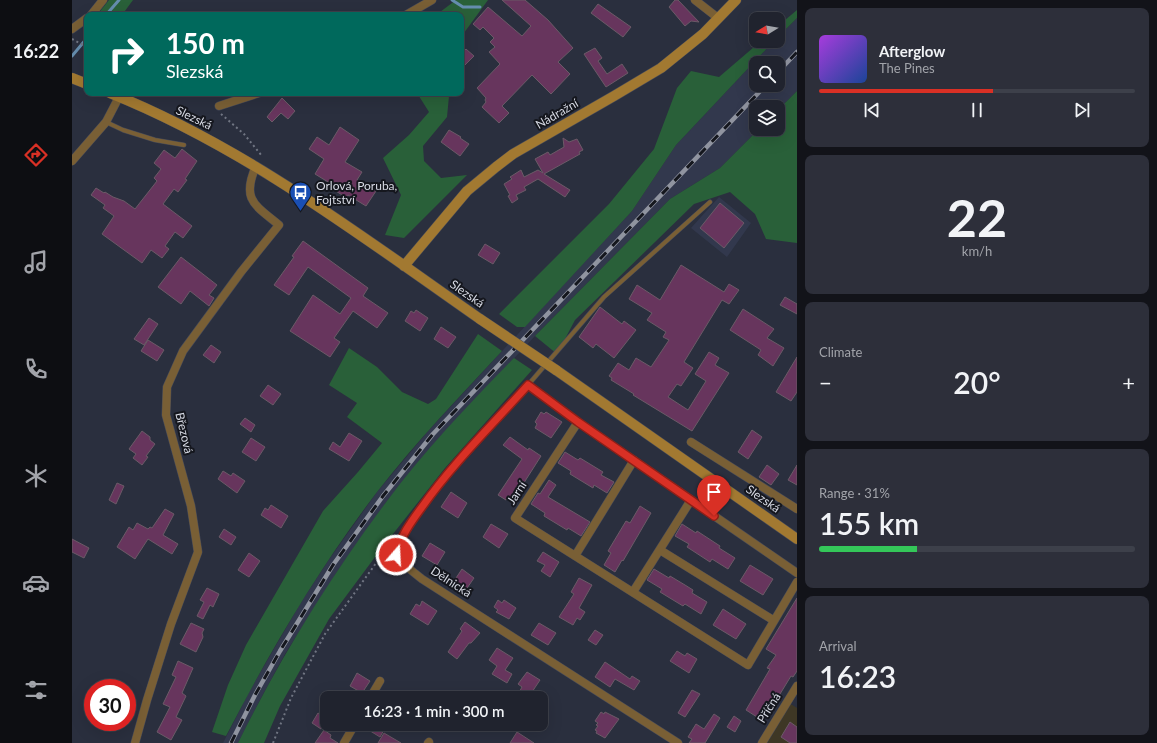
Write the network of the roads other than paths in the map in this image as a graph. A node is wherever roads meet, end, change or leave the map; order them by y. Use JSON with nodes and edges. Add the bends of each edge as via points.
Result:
{"nodes":[{"id":1,"x":103,"y":0,"type":"edge"},
{"id":2,"x":432,"y":0,"type":"edge"},
{"id":3,"x":695,"y":0,"type":"edge"},
{"id":4,"x":736,"y":0,"type":"edge"},
{"id":5,"x":94,"y":12,"type":"edge"},
{"id":6,"x":411,"y":12,"type":"edge"},
{"id":7,"x":718,"y":18,"type":"junction"},
{"id":8,"x":84,"y":20,"type":"edge"},
{"id":9,"x":72,"y":29,"type":"edge"},
{"id":10,"x":72,"y":78,"type":"edge"},
{"id":11,"x":84,"y":83,"type":"edge"},
{"id":12,"x":114,"y":96,"type":"edge"},
{"id":13,"x":116,"y":96,"type":"edge"},
{"id":14,"x":250,"y":96,"type":"edge"},
{"id":15,"x":219,"y":106,"type":"road end"},
{"id":16,"x":106,"y":122,"type":"junction"},
{"id":17,"x":184,"y":145,"type":"dead end"},
{"id":18,"x":72,"y":161,"type":"edge"},
{"id":19,"x":256,"y":166,"type":"junction"},
{"id":20,"x":710,"y":202,"type":"dead end"},
{"id":21,"x":404,"y":266,"type":"junction"},
{"id":22,"x":528,"y":385,"type":"junction"},
{"id":23,"x":578,"y":422,"type":"junction"},
{"id":24,"x":691,"y":442,"type":"dead end"},
{"id":25,"x":634,"y":460,"type":"junction"},
{"id":26,"x":691,"y":500,"type":"junction"},
{"id":27,"x":797,"y":508,"type":"edge"},
{"id":28,"x":797,"y":539,"type":"edge"},
{"id":29,"x":660,"y":550,"type":"junction"},
{"id":30,"x":575,"y":556,"type":"junction"},
{"id":31,"x":797,"y":573,"type":"edge"},
{"id":32,"x":797,"y":582,"type":"edge"},
{"id":33,"x":633,"y":592,"type":"junction"},
{"id":34,"x":773,"y":620,"type":"junction"},
{"id":35,"x":380,"y":681,"type":"dead end"},
{"id":36,"x":797,"y":686,"type":"edge"},
{"id":37,"x":374,"y":691,"type":"edge"},
{"id":38,"x":794,"y":698,"type":"edge"},
{"id":39,"x":351,"y":731,"type":"edge"},
{"id":40,"x":136,"y":743,"type":"edge"},
{"id":41,"x":344,"y":743,"type":"edge"},
{"id":42,"x":678,"y":743,"type":"edge"},
{"id":43,"x":762,"y":743,"type":"edge"}],
"edges":[{"from":1,"to":5,"type":"street"},
{"from":2,"to":6,"type":"street"},
{"from":3,"to":7,"type":"street"},
{"from":4,"to":7,"type":"street","name":"Nádražní"},
{"from":7,"to":21,"type":"street","name":"Nádražní","via":[[703,34],[661,68],[513,154],[496,167],[463,195]]},
{"from":8,"to":9,"type":"street"},
{"from":10,"to":11,"type":"street"},
{"from":12,"to":16,"type":"street"},
{"from":13,"to":19,"type":"street","name":"Slezská","via":[[199,134]]},
{"from":14,"to":15,"type":"street"},
{"from":16,"to":17,"type":"lane","via":[[155,140]]},
{"from":16,"to":18,"type":"street"},
{"from":19,"to":21,"type":"street","name":"Slezská"},
{"from":19,"to":40,"type":"street","name":"Březová","via":[[249,186],[250,196],[256,207],[279,225],[183,351],[167,387],[166,415],[191,506],[198,552],[171,624]]},
{"from":20,"to":22,"type":"lane","via":[[604,297]]},
{"from":21,"to":28,"type":"street","name":"Slezská","bridge":true},
{"from":22,"to":23,"type":"street"},
{"from":22,"to":42,"type":"street","name":"Dělnická","via":[[432,493],[409,525],[398,544],[396,555],[422,579]]},
{"from":23,"to":25,"type":"street"},
{"from":23,"to":30,"type":"street","name":"Jarní","via":[[515,518]]},
{"from":24,"to":27,"type":"street","name":"Slezská"},
{"from":25,"to":26,"type":"street"},
{"from":25,"to":30,"type":"street"},
{"from":26,"to":29,"type":"street"},
{"from":26,"to":31,"type":"street"},
{"from":29,"to":33,"type":"street"},
{"from":29,"to":34,"type":"street"},
{"from":30,"to":33,"type":"street","name":"Jarní"},
{"from":32,"to":34,"type":"street"},
{"from":33,"to":34,"type":"street","name":"Jarní","via":[[748,665]]},
{"from":35,"to":37,"type":"street"},
{"from":36,"to":38,"type":"street","name":"Příčná"},
{"from":38,"to":43,"type":"street","name":"Příčná"},
{"from":39,"to":41,"type":"street"}]}
